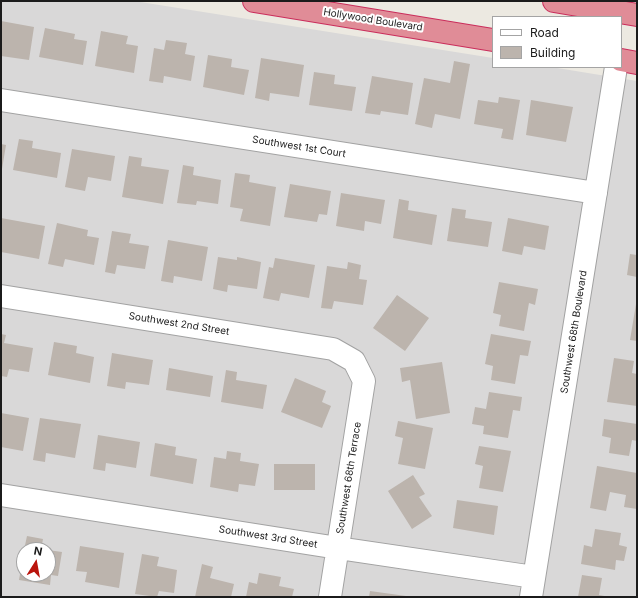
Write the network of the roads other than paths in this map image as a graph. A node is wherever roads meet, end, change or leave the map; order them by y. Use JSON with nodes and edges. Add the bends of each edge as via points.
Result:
{"nodes":[{"id":1,"x":254,"y":1,"type":"edge"},
{"id":2,"x":554,"y":1,"type":"edge"},
{"id":3,"x":637,"y":15,"type":"edge"},
{"id":4,"x":492,"y":40,"type":"edge"},
{"id":5,"x":622,"y":60,"type":"edge"},
{"id":6,"x":637,"y":63,"type":"edge"},
{"id":7,"x":616,"y":68,"type":"edge"},
{"id":8,"x":1,"y":100,"type":"edge"},
{"id":9,"x":596,"y":193,"type":"junction"},
{"id":10,"x":1,"y":296,"type":"edge"},
{"id":11,"x":354,"y":361,"type":"joint"},
{"id":12,"x":1,"y":495,"type":"edge"},
{"id":13,"x":338,"y":548,"type":"junction"},
{"id":14,"x":533,"y":587,"type":"edge"},
{"id":15,"x":330,"y":597,"type":"edge"}],
"edges":[{"from":1,"to":4,"type":"highway","name":"Hollywood Boulevard"},
{"from":2,"to":3,"type":"highway"},
{"from":5,"to":6,"type":"highway"},
{"from":7,"to":9,"type":"street","name":"Southwest 68th Boulevard"},
{"from":8,"to":9,"type":"street","name":"Southwest 1st Court"},
{"from":9,"to":14,"type":"street","name":"Southwest 68th Boulevard"},
{"from":10,"to":11,"type":"street","name":"Southwest 2nd Street","via":[[333,349]]},
{"from":11,"to":13,"type":"street","name":"Southwest 68th Terrace","via":[[364,381]]},
{"from":12,"to":13,"type":"street","name":"Southwest 3rd Street"},
{"from":13,"to":14,"type":"street","name":"Southwest 3rd Street"},
{"from":13,"to":15,"type":"street","name":"Southwest 68th Terrace"}]}
